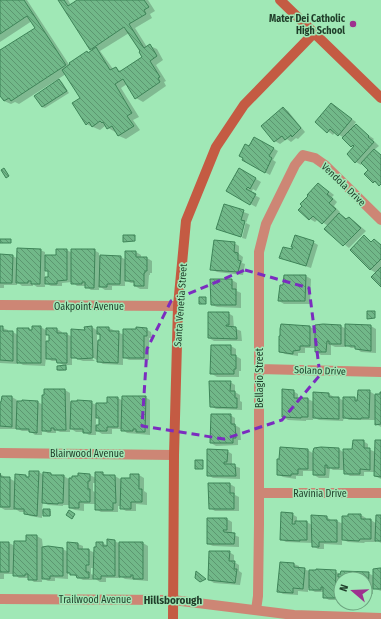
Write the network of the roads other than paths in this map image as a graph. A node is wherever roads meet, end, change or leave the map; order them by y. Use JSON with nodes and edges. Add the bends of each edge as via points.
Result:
{"nodes":[{"id":1,"x":280,"y":0,"type":"edge"},
{"id":2,"x":314,"y":33,"type":"junction"},
{"id":3,"x":381,"y":98,"type":"edge"},
{"id":4,"x":303,"y":155,"type":"joint"},
{"id":5,"x":381,"y":220,"type":"edge"},
{"id":6,"x":0,"y":305,"type":"edge"},
{"id":7,"x":178,"y":306,"type":"junction"},
{"id":8,"x":259,"y":369,"type":"junction"},
{"id":9,"x":381,"y":372,"type":"edge"},
{"id":10,"x":0,"y":453,"type":"edge"},
{"id":11,"x":174,"y":455,"type":"junction"},
{"id":12,"x":259,"y":493,"type":"junction"},
{"id":13,"x":381,"y":493,"type":"edge"},
{"id":14,"x":0,"y":599,"type":"edge"},
{"id":15,"x":173,"y":600,"type":"junction"},
{"id":16,"x":256,"y":610,"type":"junction"},
{"id":17,"x":381,"y":618,"type":"edge"},
{"id":18,"x":173,"y":619,"type":"edge"}],
"edges":[{"from":1,"to":2,"type":"street"},
{"from":2,"to":3,"type":"street"},
{"from":2,"to":7,"type":"street","name":"Santa Venetia Street","via":[[244,105],[216,147],[186,221]]},
{"from":4,"to":5,"type":"street","name":"Vendola Drive","via":[[315,158],[325,165]]},
{"from":4,"to":8,"type":"street","name":"Bellagio Street","via":[[295,165],[266,224],[259,252]]},
{"from":6,"to":7,"type":"street","name":"Oakpoint Avenue"},
{"from":7,"to":11,"type":"street","name":"Santa Venetia Street"},
{"from":8,"to":9,"type":"street","name":"Solano Drive"},
{"from":8,"to":12,"type":"street","name":"Bellagio Street"},
{"from":10,"to":11,"type":"street","name":"Blairwood Avenue"},
{"from":11,"to":15,"type":"street","name":"Santa Venetia Street"},
{"from":12,"to":13,"type":"street","name":"Ravinia Drive"},
{"from":12,"to":16,"type":"street","name":"Bellagio Street"},
{"from":14,"to":15,"type":"street","name":"Trailwood Avenue"},
{"from":15,"to":16,"type":"street","name":"Trailwood Avenue"},
{"from":15,"to":18,"type":"street","name":"Santa Venetia Street"},
{"from":16,"to":17,"type":"street","name":"Trailwood Avenue","via":[[294,615]]}]}
